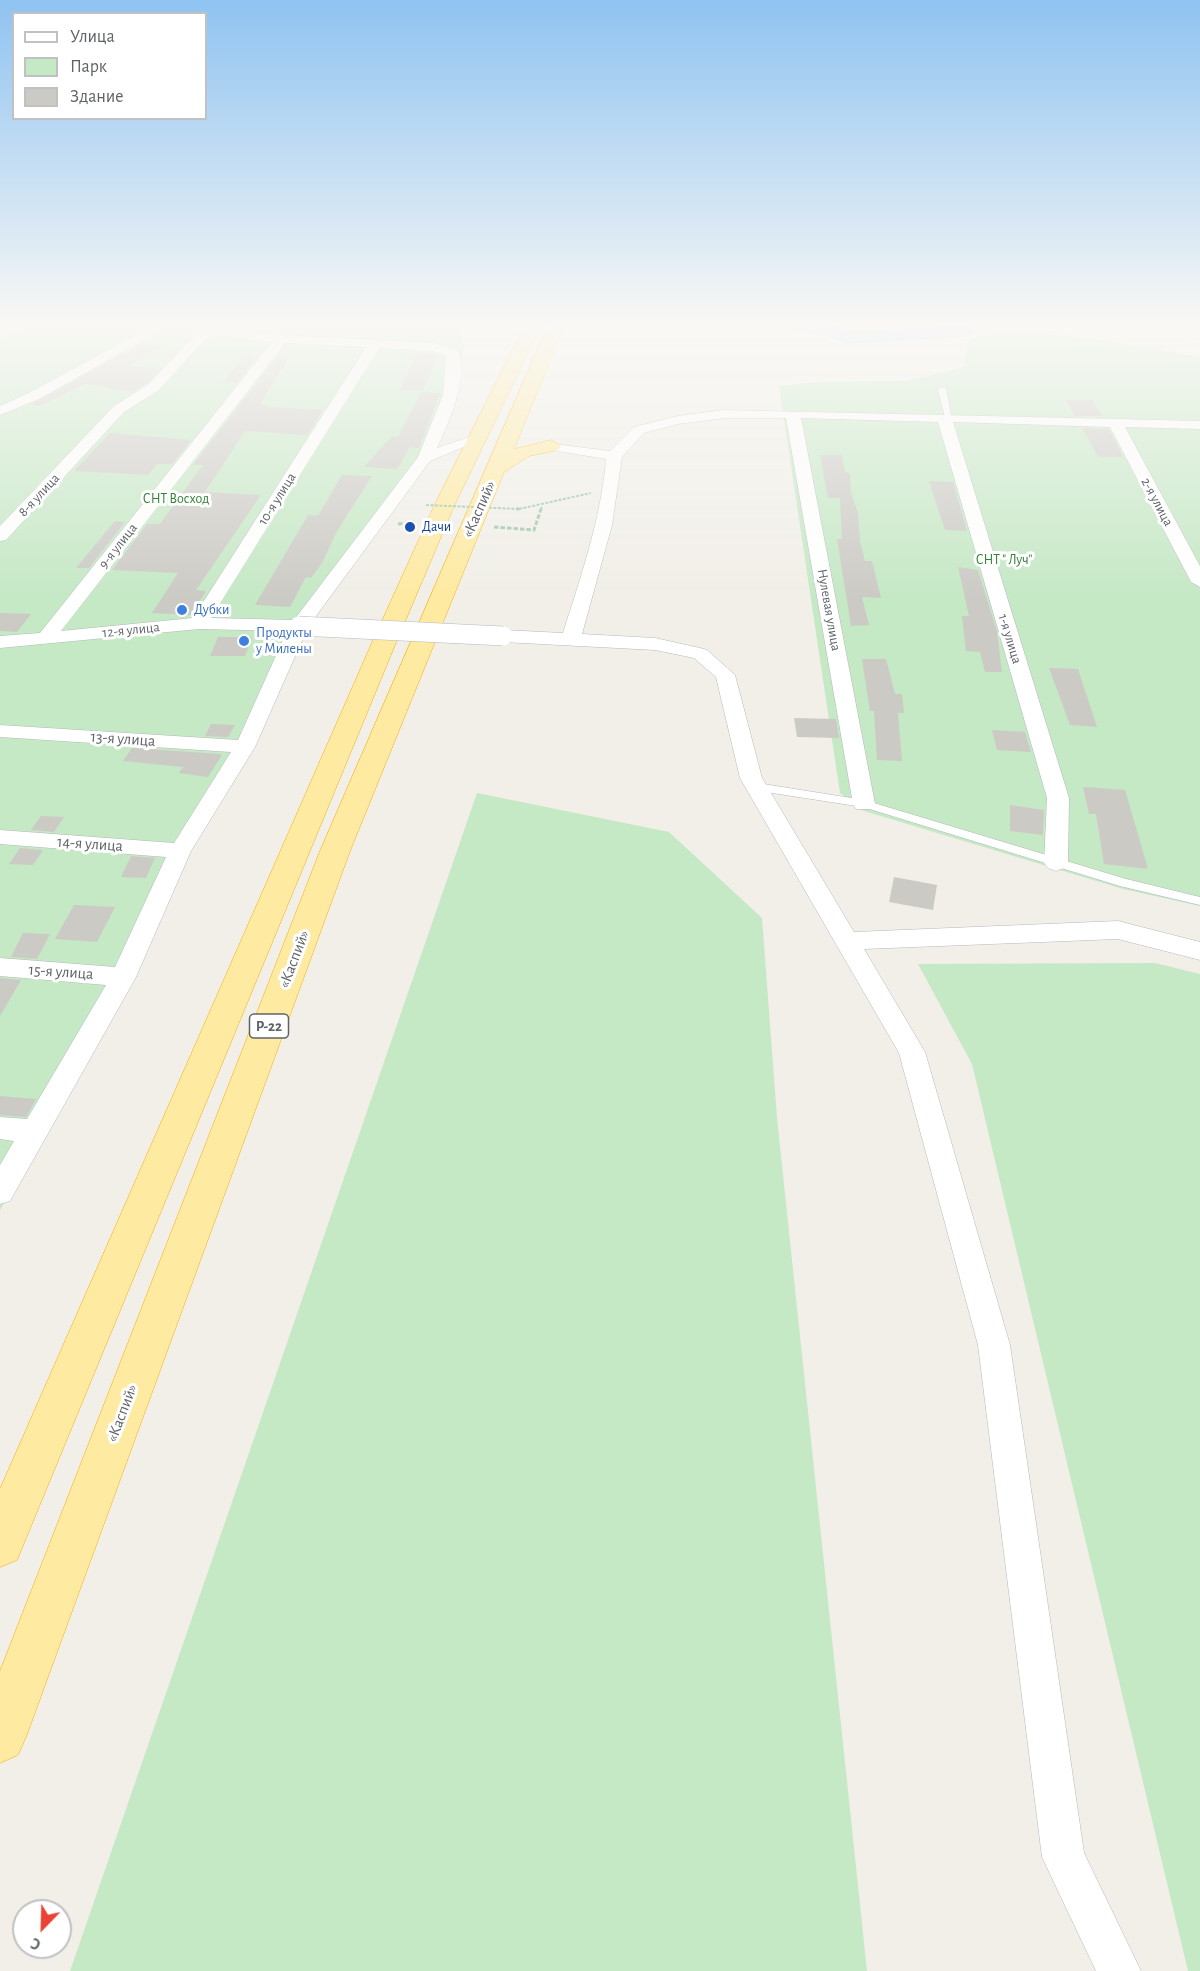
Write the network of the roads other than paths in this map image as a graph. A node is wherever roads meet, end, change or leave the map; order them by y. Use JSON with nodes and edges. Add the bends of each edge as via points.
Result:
{"nodes":[{"id":1,"x":113,"y":415,"type":"edge"},
{"id":2,"x":221,"y":415,"type":"edge"},
{"id":3,"x":331,"y":415,"type":"edge"},
{"id":4,"x":445,"y":415,"type":"edge"},
{"id":5,"x":489,"y":415,"type":"edge"},
{"id":6,"x":519,"y":415,"type":"edge"},
{"id":7,"x":716,"y":415,"type":"edge"},
{"id":8,"x":758,"y":415,"type":"edge"},
{"id":9,"x":946,"y":415,"type":"edge"},
{"id":10,"x":793,"y":416,"type":"junction"},
{"id":11,"x":946,"y":418,"type":"junction"},
{"id":12,"x":516,"y":422,"type":"junction"},
{"id":13,"x":1115,"y":422,"type":"junction"},
{"id":14,"x":1200,"y":425,"type":"edge"},
{"id":15,"x":478,"y":438,"type":"junction"},
{"id":16,"x":551,"y":446,"type":"junction"},
{"id":17,"x":614,"y":456,"type":"junction"},
{"id":18,"x":425,"y":458,"type":"junction"},
{"id":19,"x":497,"y":468,"type":"junction"},
{"id":20,"x":0,"y":536,"type":"edge"},
{"id":21,"x":1200,"y":582,"type":"edge"},
{"id":22,"x":199,"y":622,"type":"junction"},
{"id":23,"x":299,"y":626,"type":"junction"},
{"id":24,"x":45,"y":639,"type":"junction"},
{"id":25,"x":571,"y":639,"type":"junction"},
{"id":26,"x":0,"y":642,"type":"edge"},
{"id":27,"x":0,"y":731,"type":"edge"},
{"id":28,"x":245,"y":747,"type":"junction"},
{"id":29,"x":757,"y":787,"type":"junction"},
{"id":30,"x":864,"y":804,"type":"junction"},
{"id":31,"x":0,"y":837,"type":"edge"},
{"id":32,"x":180,"y":851,"type":"junction"},
{"id":33,"x":1056,"y":863,"type":"junction"},
{"id":34,"x":1200,"y":901,"type":"edge"},
{"id":35,"x":847,"y":941,"type":"junction"},
{"id":36,"x":1200,"y":951,"type":"edge"},
{"id":37,"x":0,"y":968,"type":"edge"},
{"id":38,"x":123,"y":977,"type":"junction"},
{"id":39,"x":0,"y":1128,"type":"edge"},
{"id":40,"x":33,"y":1131,"type":"junction"},
{"id":41,"x":0,"y":1192,"type":"edge"},
{"id":42,"x":0,"y":1543,"type":"edge"},
{"id":43,"x":0,"y":1737,"type":"edge"},
{"id":44,"x":1119,"y":1971,"type":"edge"}],
"edges":[{"from":1,"to":20,"type":"street","name":"8-я улица"},
{"from":2,"to":24,"type":"street","name":"9-я улица"},
{"from":3,"to":22,"type":"street","name":"10-я улица"},
{"from":4,"to":18,"type":"street","name":"8-я улица"},
{"from":5,"to":15,"type":"highway","name":"«Каспий»","number":"Р-22"},
{"from":6,"to":12,"type":"highway","name":"«Каспий»","number":"Р-22"},
{"from":7,"to":17,"type":"street","via":[[639,430]]},
{"from":8,"to":10,"type":"street"},
{"from":9,"to":11,"type":"lane"},
{"from":10,"to":11,"type":"street"},
{"from":10,"to":30,"type":"street","name":"Нулевая улица"},
{"from":11,"to":13,"type":"street"},
{"from":11,"to":33,"type":"street","name":"1-я улица","via":[[1058,798]]},
{"from":12,"to":16,"type":"highway","via":[[524,433]]},
{"from":12,"to":19,"type":"highway","name":"«Каспий»","number":"Р-22"},
{"from":13,"to":14,"type":"street"},
{"from":13,"to":21,"type":"street","name":"2-я улица"},
{"from":15,"to":18,"type":"street"},
{"from":15,"to":42,"type":"highway","name":"«Каспий»","number":"Р-22","via":[[383,645]]},
{"from":16,"to":17,"type":"street"},
{"from":16,"to":19,"type":"highway","via":[[523,452]]},
{"from":17,"to":25,"type":"street","via":[[611,490]]},
{"from":18,"to":23,"type":"street"},
{"from":19,"to":43,"type":"highway","name":"«Каспий»","number":"Р-22","via":[[335,851]]},
{"from":22,"to":23,"type":"street","name":"12-я улица"},
{"from":22,"to":24,"type":"street","name":"12-я улица"},
{"from":23,"to":25,"type":"street","name":"12-я улица","bridge":true},
{"from":23,"to":28,"type":"street"},
{"from":24,"to":26,"type":"street","name":"12-я улица"},
{"from":25,"to":29,"type":"street","name":"12-я улица","via":[[654,644],[700,654],[725,675],[751,778]]},
{"from":27,"to":28,"type":"street","name":"13-я улица"},
{"from":28,"to":32,"type":"street"},
{"from":29,"to":30,"type":"lane"},
{"from":29,"to":35,"type":"street","name":"12-я улица"},
{"from":30,"to":33,"type":"lane"},
{"from":31,"to":32,"type":"street","name":"14-я улица"},
{"from":32,"to":38,"type":"street"},
{"from":33,"to":34,"type":"lane"},
{"from":35,"to":36,"type":"street","via":[[1118,930]]},
{"from":35,"to":44,"type":"street","name":"12-я улица","via":[[912,1052],[994,1345],[1063,1857]]},
{"from":37,"to":38,"type":"street","name":"15-я улица"},
{"from":38,"to":40,"type":"street"},
{"from":39,"to":40,"type":"street"},
{"from":40,"to":41,"type":"street"}]}
